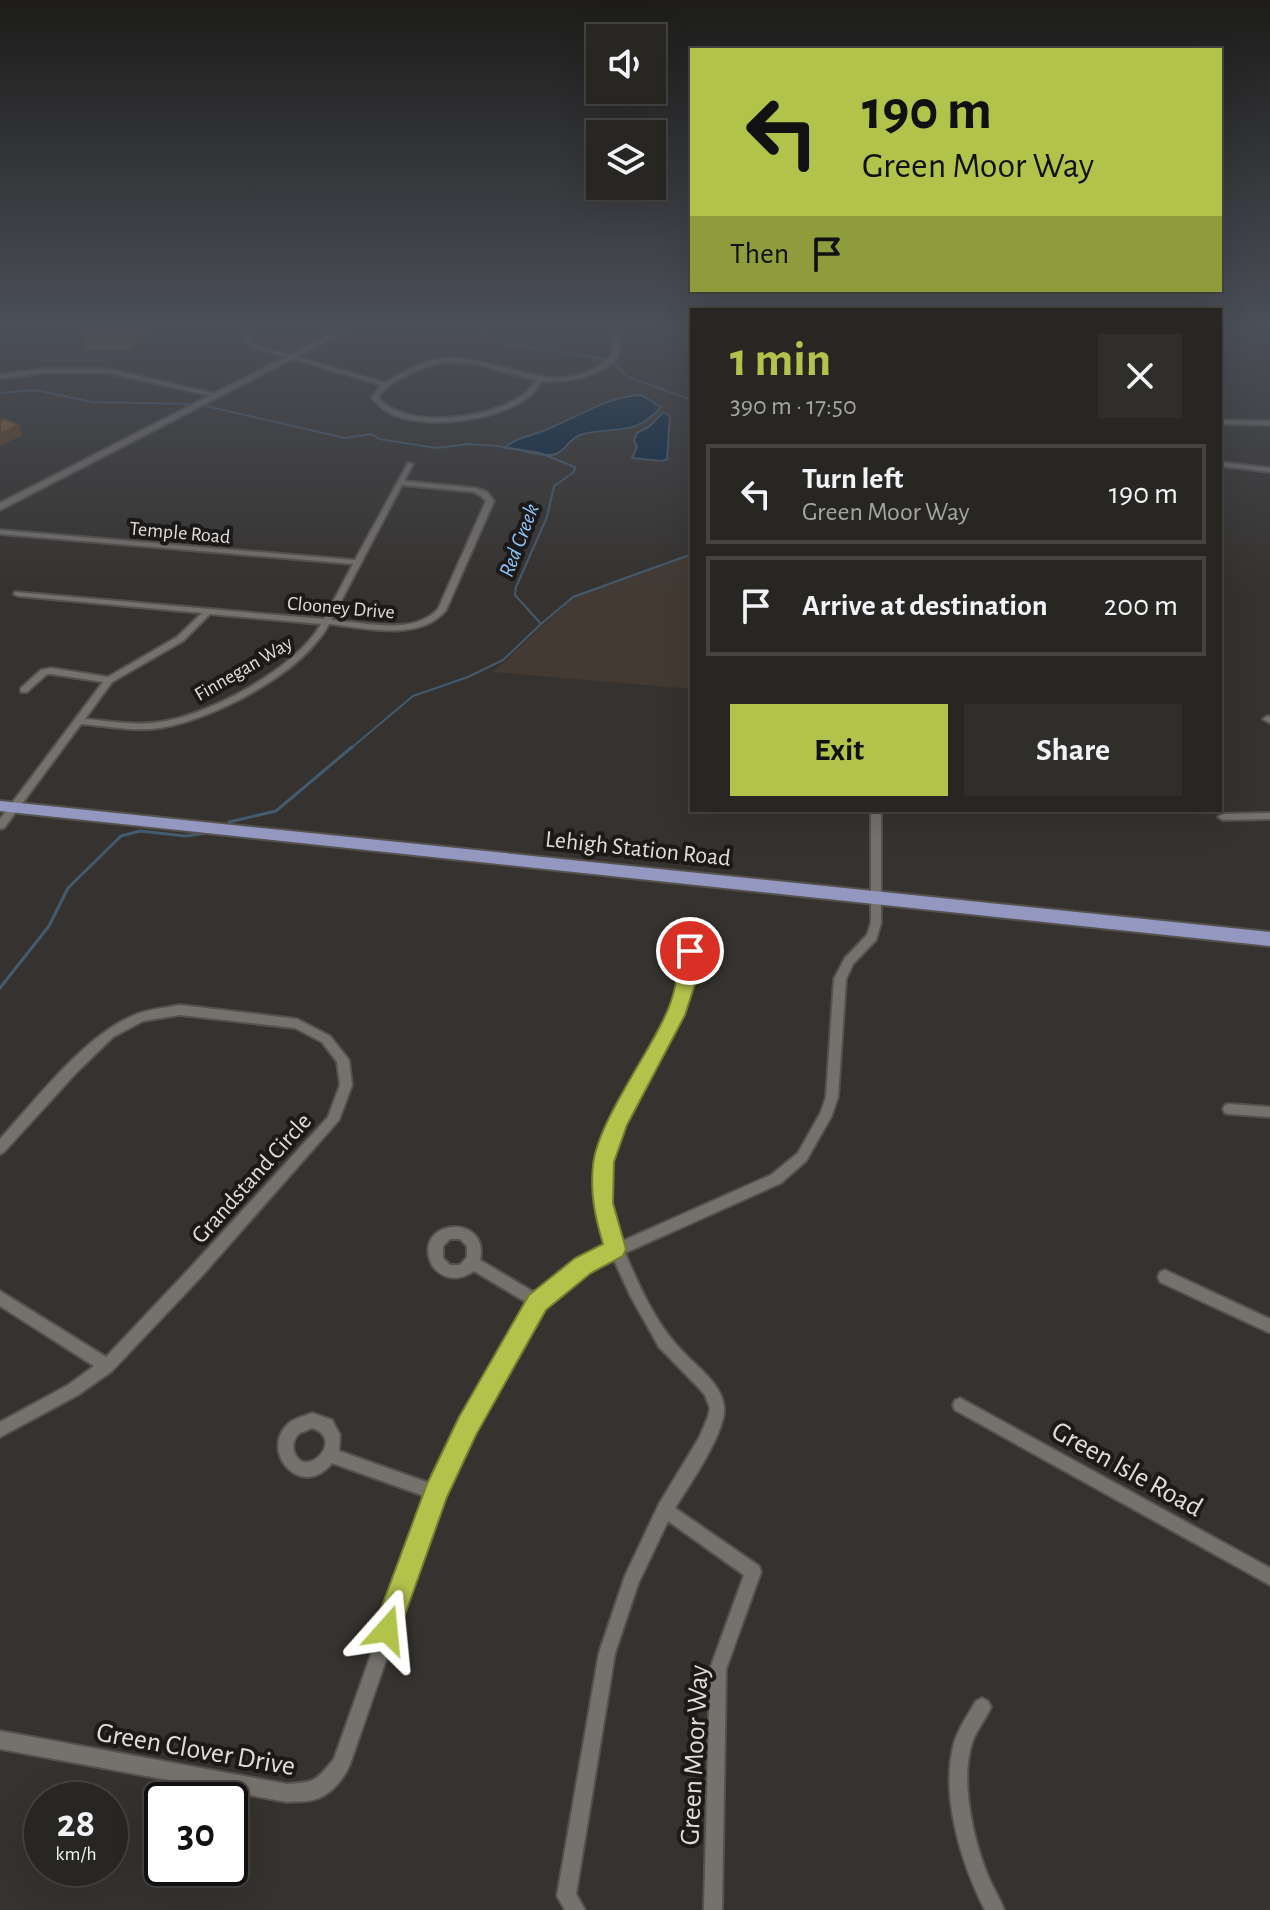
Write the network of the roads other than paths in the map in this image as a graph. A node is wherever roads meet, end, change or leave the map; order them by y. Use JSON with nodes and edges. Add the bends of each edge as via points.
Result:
{"nodes":[{"id":1,"x":177,"y":416,"type":"edge"},
{"id":2,"x":411,"y":416,"type":"edge"},
{"id":3,"x":464,"y":416,"type":"edge"},
{"id":4,"x":1222,"y":422,"type":"edge"},
{"id":5,"x":1270,"y":423,"type":"edge"},
{"id":6,"x":410,"y":464,"type":"dead end"},
{"id":7,"x":1222,"y":464,"type":"edge"},
{"id":8,"x":1270,"y":470,"type":"edge"},
{"id":9,"x":400,"y":483,"type":"junction"},
{"id":10,"x":0,"y":507,"type":"edge"},
{"id":11,"x":0,"y":532,"type":"edge"},
{"id":12,"x":357,"y":562,"type":"junction"},
{"id":13,"x":18,"y":594,"type":"dead end"},
{"id":14,"x":208,"y":611,"type":"junction"},
{"id":15,"x":325,"y":622,"type":"junction"},
{"id":16,"x":109,"y":680,"type":"junction"},
{"id":17,"x":24,"y":690,"type":"dead end"},
{"id":18,"x":79,"y":721,"type":"junction"},
{"id":19,"x":7,"y":807,"type":"edge"},
{"id":20,"x":876,"y":812,"type":"edge"},
{"id":21,"x":1270,"y":816,"type":"edge"},
{"id":22,"x":1223,"y":817,"type":"dead end"},
{"id":23,"x":0,"y":826,"type":"edge"},
{"id":24,"x":875,"y":897,"type":"junction"},
{"id":25,"x":1270,"y":939,"type":"edge"},
{"id":26,"x":690,"y":951,"type":"dead end"},
{"id":27,"x":1229,"y":1109,"type":"dead end"},
{"id":28,"x":1270,"y":1112,"type":"edge"},
{"id":29,"x":0,"y":1148,"type":"edge"},
{"id":30,"x":615,"y":1249,"type":"junction"},
{"id":31,"x":472,"y":1262,"type":"dead end"},
{"id":32,"x":1165,"y":1277,"type":"dead end"},
{"id":33,"x":0,"y":1298,"type":"edge"},
{"id":34,"x":538,"y":1302,"type":"junction"},
{"id":35,"x":1270,"y":1326,"type":"edge"},
{"id":36,"x":107,"y":1366,"type":"junction"},
{"id":37,"x":960,"y":1405,"type":"dead end"},
{"id":38,"x":0,"y":1430,"type":"edge"},
{"id":39,"x":330,"y":1455,"type":"dead end"},
{"id":40,"x":436,"y":1493,"type":"junction"},
{"id":41,"x":665,"y":1510,"type":"junction"},
{"id":42,"x":1270,"y":1577,"type":"edge"},
{"id":43,"x":982,"y":1707,"type":"dead end"},
{"id":44,"x":0,"y":1740,"type":"edge"},
{"id":45,"x":576,"y":1910,"type":"edge"},
{"id":46,"x":713,"y":1910,"type":"edge"},
{"id":47,"x":995,"y":1910,"type":"edge"}],
"edges":[{"from":1,"to":10,"type":"main road"},
{"from":2,"to":3,"type":"street"},
{"from":4,"to":5,"type":"street"},
{"from":6,"to":9,"type":"street","name":"Finnegan Way"},
{"from":7,"to":8,"type":"street"},
{"from":9,"to":12,"type":"street","name":"Finnegan Way"},
{"from":9,"to":15,"type":"street","name":"Clooney Drive","via":[[469,488],[489,499],[442,610],[429,622],[405,628]]},
{"from":11,"to":12,"type":"street","name":"Temple Road"},
{"from":12,"to":15,"type":"street","name":"Finnegan Way"},
{"from":13,"to":14,"type":"street","name":"Clooney Drive"},
{"from":14,"to":15,"type":"street","name":"Clooney Drive"},
{"from":14,"to":16,"type":"street","via":[[180,639]]},
{"from":15,"to":18,"type":"street","name":"Finnegan Way","via":[[298,660],[192,717],[148,726]]},
{"from":16,"to":17,"type":"street","via":[[51,671]]},
{"from":16,"to":18,"type":"street"},
{"from":18,"to":19,"type":"street"},
{"from":19,"to":23,"type":"street"},
{"from":19,"to":24,"type":"main road","name":"Lehigh Station Road"},
{"from":20,"to":24,"type":"street","name":"Green Clover Drive"},
{"from":21,"to":22,"type":"street"},
{"from":24,"to":25,"type":"main road","name":"Lehigh Station Road"},
{"from":24,"to":30,"type":"street","name":"Green Clover Drive","via":[[875,931],[840,979],[832,1097],[813,1143],[791,1167],[759,1189]]},
{"from":26,"to":30,"type":"street","via":[[675,1015],[603,1162],[602,1203]]},
{"from":27,"to":28,"type":"street"},
{"from":29,"to":36,"type":"street","name":"Grandstand Circle","via":[[100,1043],[141,1017],[180,1010],[297,1024],[326,1039],[343,1060],[346,1085],[333,1120]]},
{"from":30,"to":34,"type":"street","name":"Green Clover Drive","via":[[583,1265]]},
{"from":30,"to":41,"type":"street","via":[[665,1343],[710,1391],[717,1407],[711,1429]]},
{"from":31,"to":34,"type":"street"},
{"from":32,"to":35,"type":"street"},
{"from":33,"to":36,"type":"street"},
{"from":34,"to":40,"type":"street","name":"Green Clover Drive","via":[[467,1426]]},
{"from":36,"to":38,"type":"street","name":"Grandstand Circle"},
{"from":37,"to":42,"type":"street","name":"Green Isle Road"},
{"from":39,"to":40,"type":"street"},
{"from":40,"to":44,"type":"street","name":"Green Clover Drive","via":[[348,1747],[324,1785],[287,1793]]},
{"from":41,"to":45,"type":"street","via":[[631,1582],[607,1653],[566,1896]]},
{"from":41,"to":46,"type":"street","name":"Green Moor Way","via":[[753,1572],[718,1669]]},
{"from":43,"to":47,"type":"street","via":[[963,1741],[962,1813],[974,1869]]}]}
